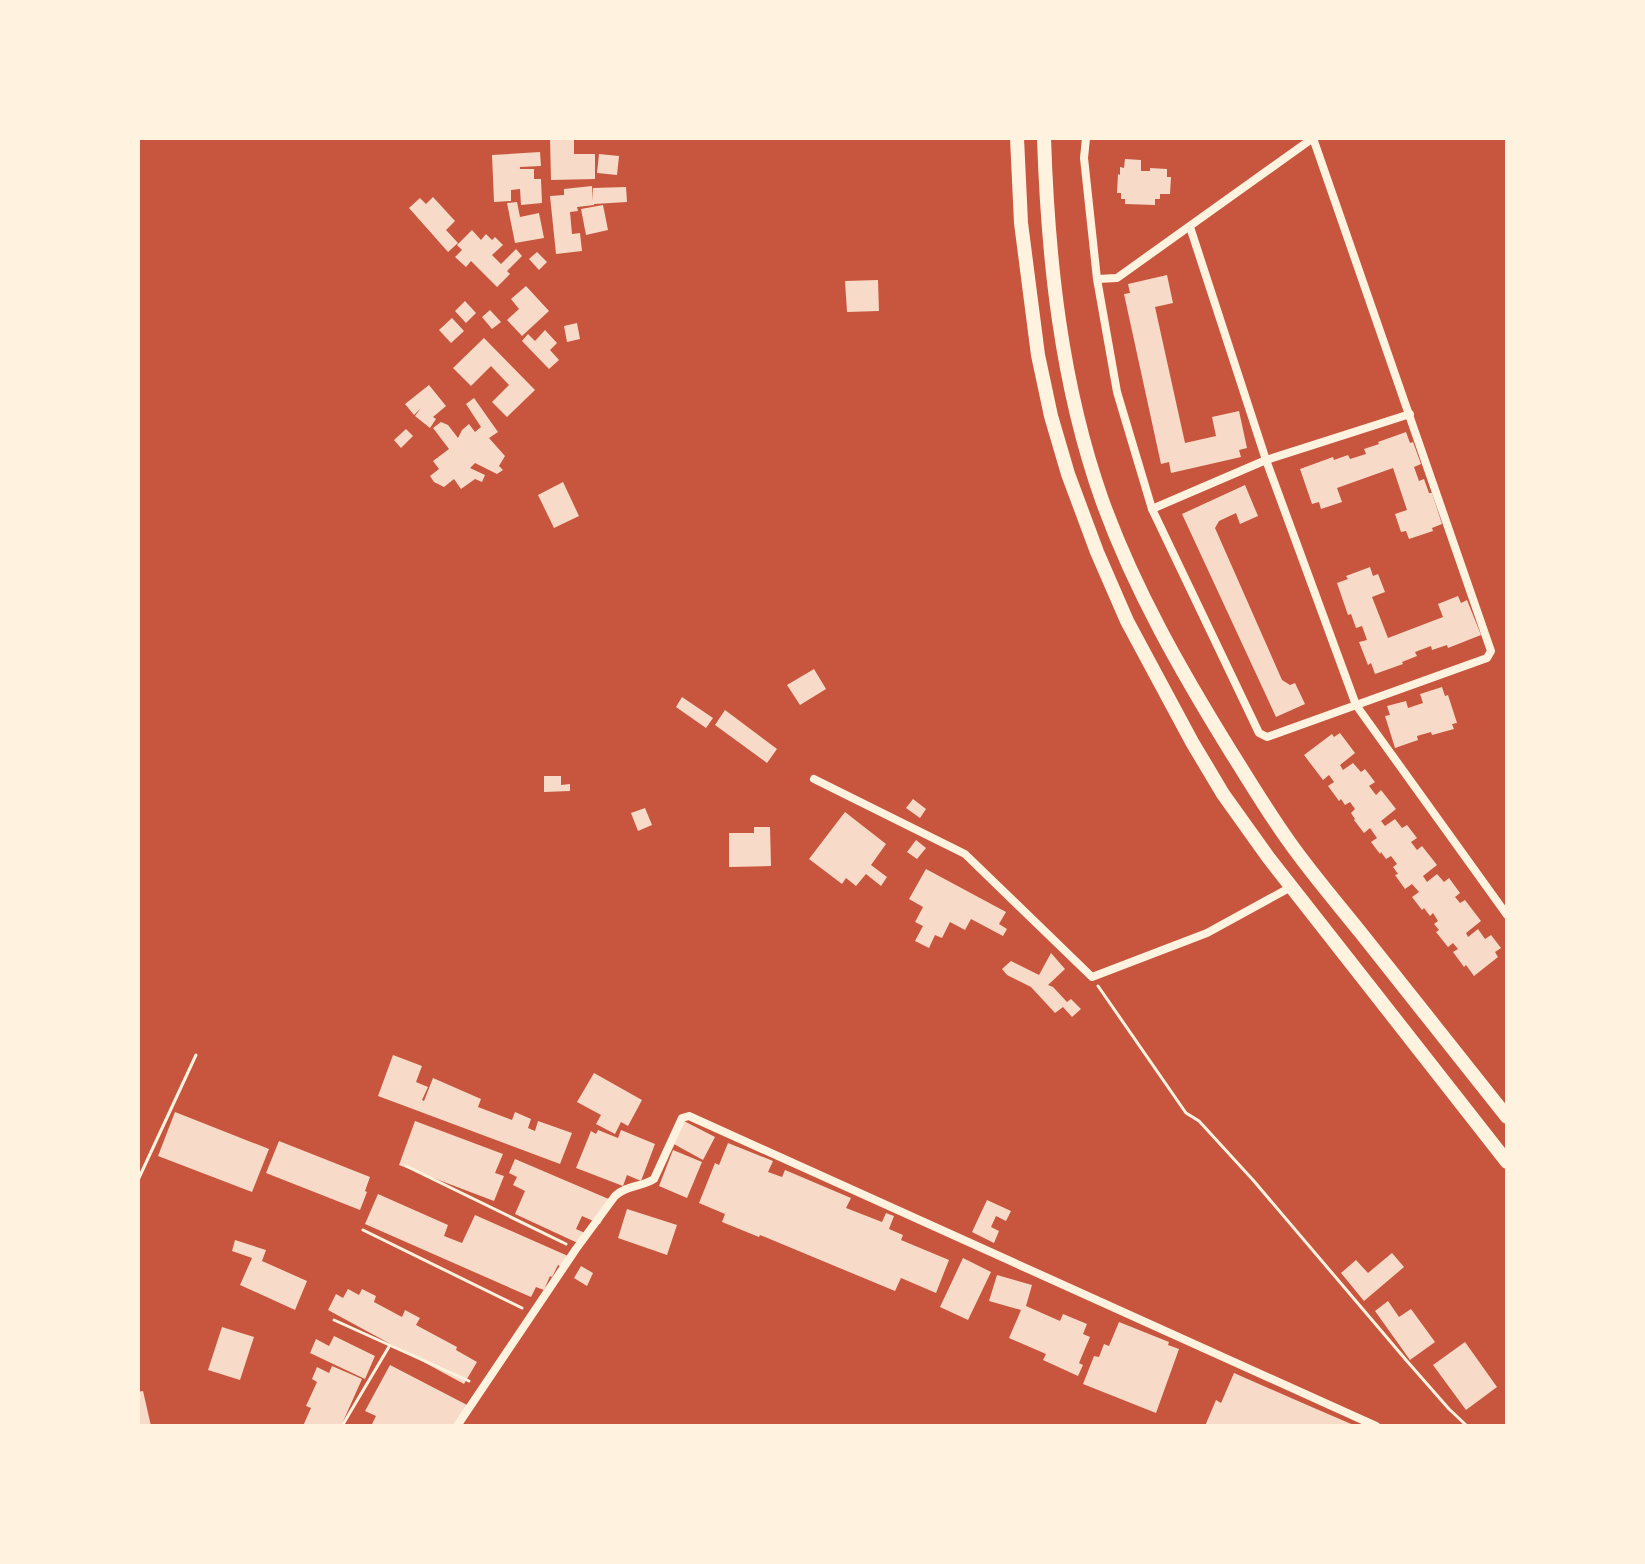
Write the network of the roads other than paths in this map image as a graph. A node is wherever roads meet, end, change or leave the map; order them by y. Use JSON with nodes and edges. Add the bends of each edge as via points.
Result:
{"nodes":[{"id":1,"x":1017,"y":138,"type":"edge"},
{"id":2,"x":1044,"y":138,"type":"edge"},
{"id":3,"x":1086,"y":138,"type":"edge"},
{"id":4,"x":1313,"y":138,"type":"edge"},
{"id":5,"x":1190,"y":227,"type":"junction"},
{"id":6,"x":1097,"y":279,"type":"junction"},
{"id":7,"x":1410,"y":414,"type":"junction"},
{"id":8,"x":1266,"y":460,"type":"junction"},
{"id":9,"x":1152,"y":509,"type":"junction"},
{"id":10,"x":1356,"y":705,"type":"junction"},
{"id":11,"x":814,"y":779,"type":"dead end"},
{"id":12,"x":1291,"y":887,"type":"junction"},
{"id":13,"x":1507,"y":915,"type":"edge"},
{"id":14,"x":1507,"y":1117,"type":"edge"},
{"id":15,"x":1507,"y":1162,"type":"edge"},
{"id":16,"x":457,"y":1426,"type":"edge"},
{"id":17,"x":1376,"y":1426,"type":"edge"}],
"edges":[{"from":1,"to":12,"type":"highway","via":[[1021,223],[1038,355],[1068,474],[1127,621],[1185,730],[1223,794]]},
{"from":2,"to":14,"type":"highway","via":[[1046,209],[1065,360],[1101,497],[1127,563],[1187,678],[1289,842]]},
{"from":3,"to":6,"type":"street"},
{"from":4,"to":5,"type":"street"},
{"from":4,"to":7,"type":"street"},
{"from":5,"to":6,"type":"street","via":[[1117,278]]},
{"from":5,"to":8,"type":"street"},
{"from":6,"to":9,"type":"street","via":[[1117,392]]},
{"from":7,"to":8,"type":"street"},
{"from":7,"to":10,"type":"street","via":[[1491,651],[1487,658]]},
{"from":8,"to":9,"type":"street"},
{"from":8,"to":10,"type":"street"},
{"from":9,"to":10,"type":"street","via":[[1259,733],[1267,737]]},
{"from":10,"to":13,"type":"street"},
{"from":11,"to":12,"type":"street","via":[[965,854],[1092,977],[1207,933]]},
{"from":12,"to":15,"type":"highway"},
{"from":16,"to":17,"type":"street","via":[[576,1249],[622,1190],[654,1179],[682,1118],[689,1116]]}]}
